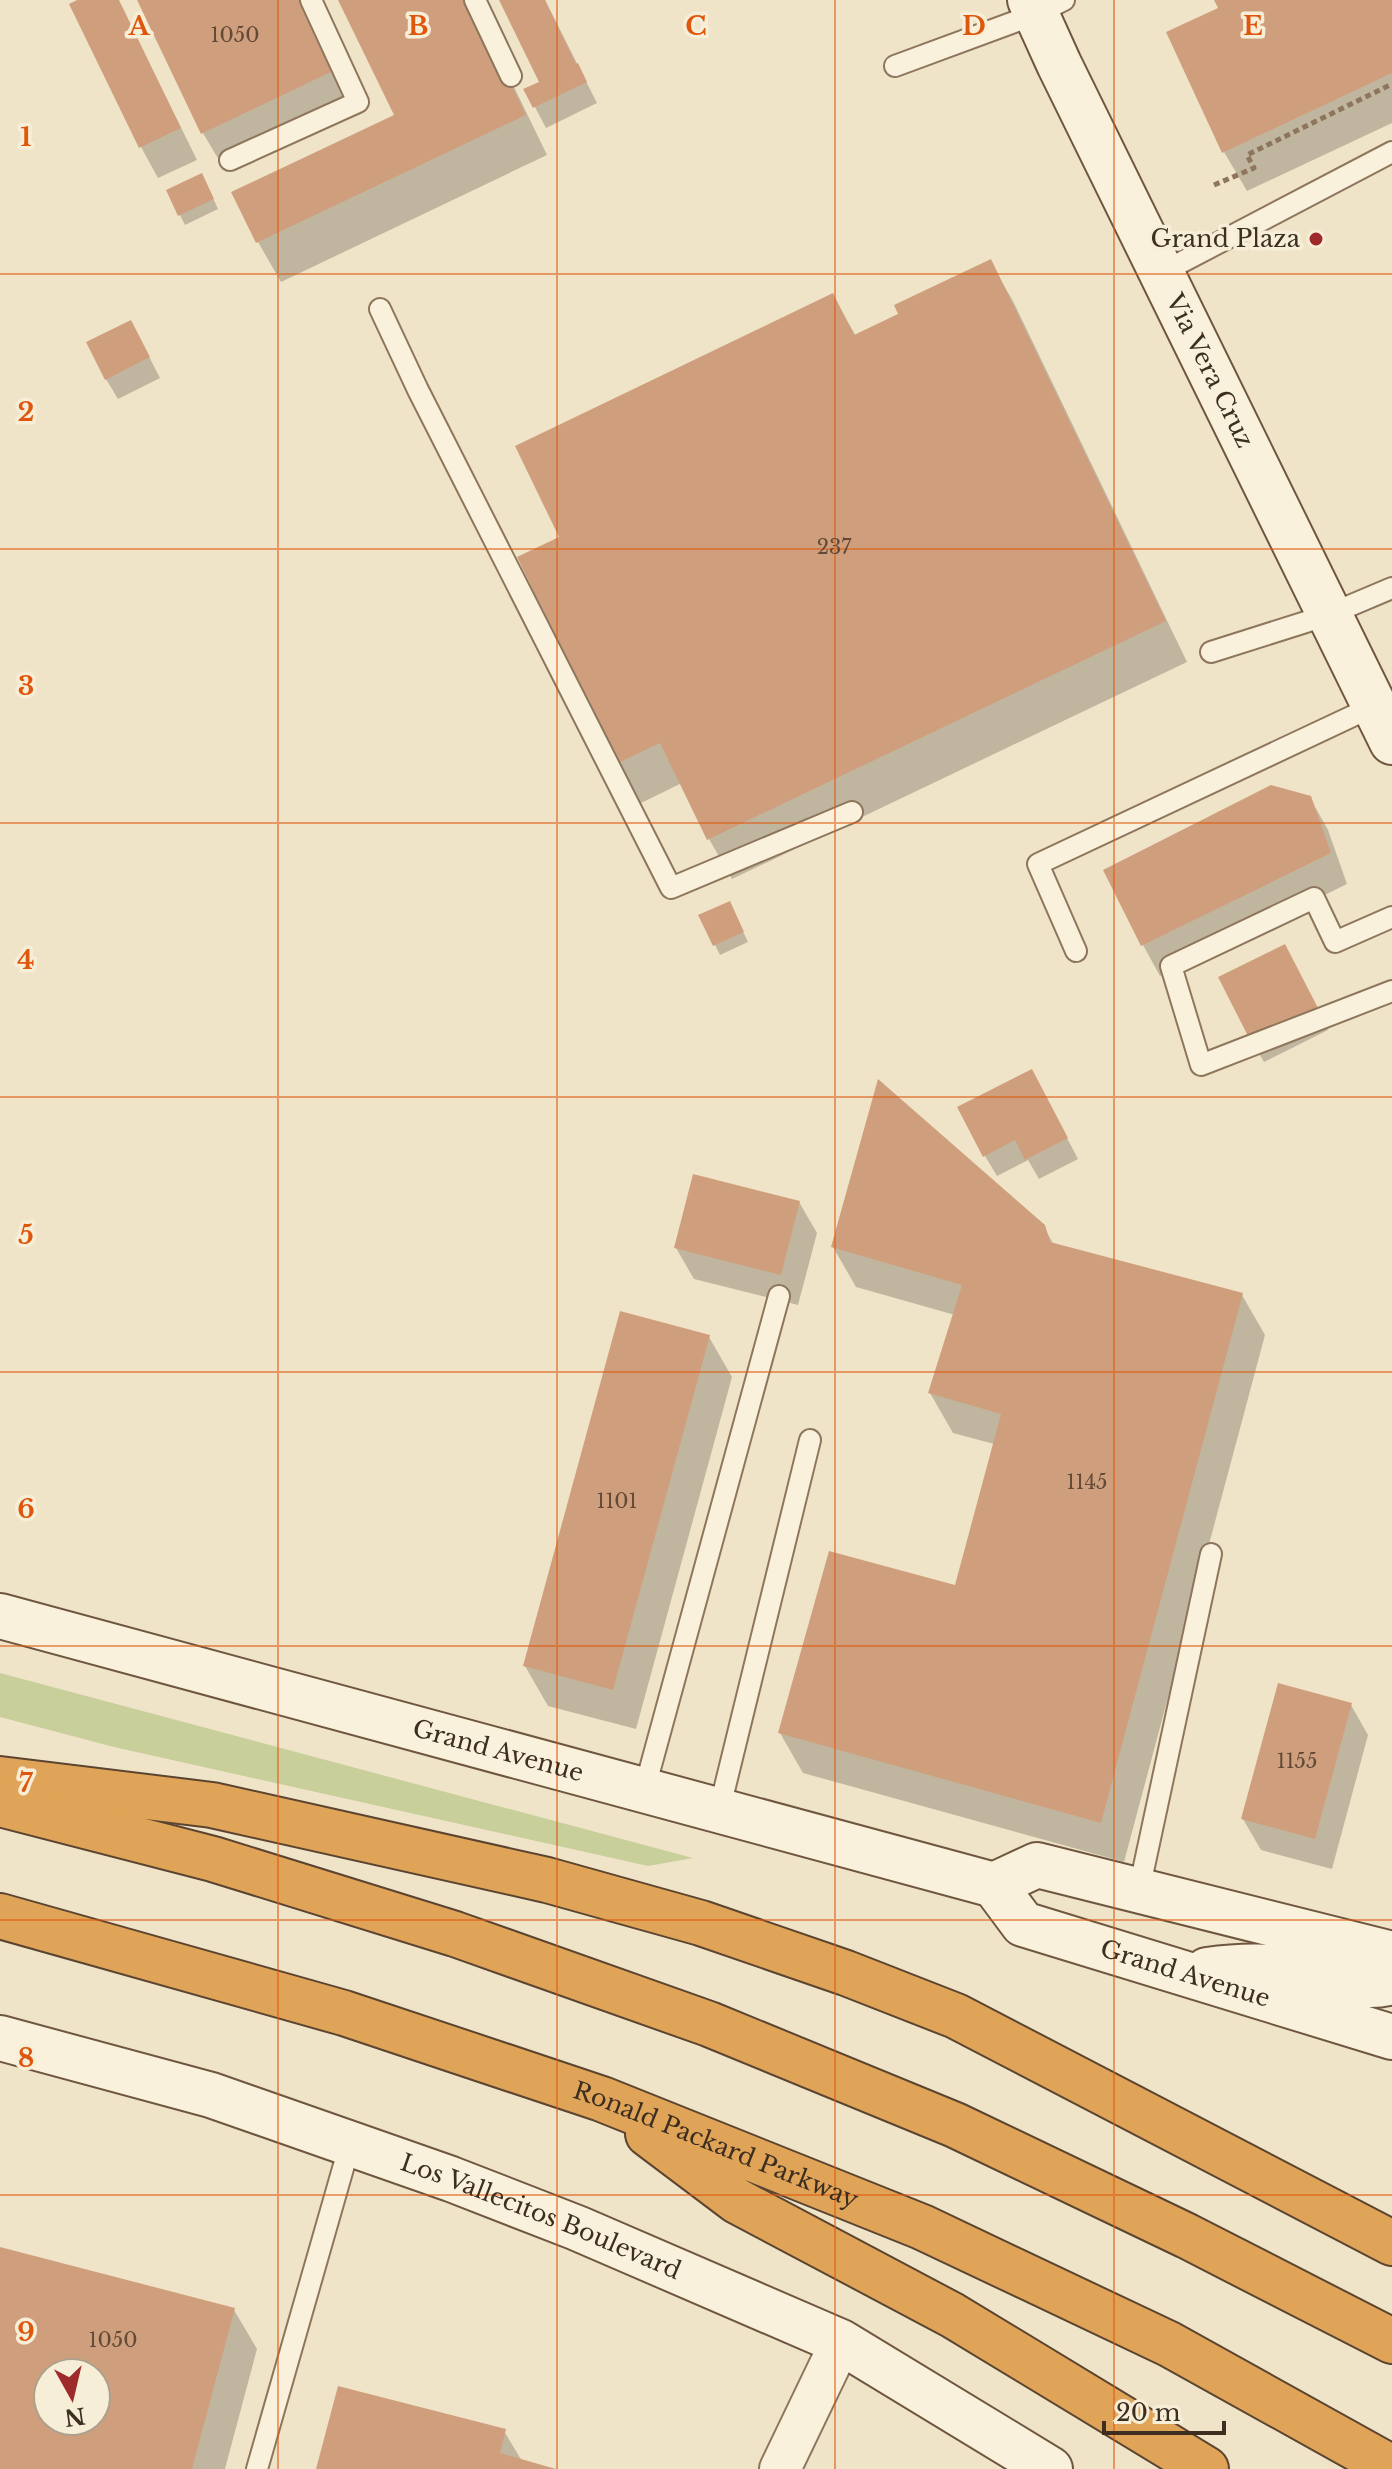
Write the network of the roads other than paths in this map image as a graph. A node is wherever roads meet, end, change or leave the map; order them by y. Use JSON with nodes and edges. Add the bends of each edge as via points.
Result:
{"nodes":[{"id":1,"x":311,"y":0,"type":"edge"},
{"id":2,"x":475,"y":0,"type":"edge"},
{"id":3,"x":1043,"y":5,"type":"edge"},
{"id":4,"x":895,"y":66,"type":"dead end"},
{"id":5,"x":511,"y":76,"type":"dead end"},
{"id":6,"x":1392,"y":152,"type":"edge"},
{"id":7,"x":230,"y":160,"type":"dead end"},
{"id":8,"x":1161,"y":273,"type":"junction"},
{"id":9,"x":380,"y":309,"type":"dead end"},
{"id":10,"x":1392,"y":588,"type":"edge"},
{"id":11,"x":1328,"y":615,"type":"junction"},
{"id":12,"x":1211,"y":652,"type":"dead end"},
{"id":13,"x":1383,"y":724,"type":"edge"},
{"id":14,"x":852,"y":812,"type":"dead end"},
{"id":15,"x":1392,"y":917,"type":"edge"},
{"id":16,"x":1076,"y":951,"type":"dead end"},
{"id":17,"x":1392,"y":991,"type":"edge"},
{"id":18,"x":779,"y":1296,"type":"dead end"},
{"id":19,"x":810,"y":1440,"type":"dead end"},
{"id":20,"x":1211,"y":1554,"type":"dead end"},
{"id":21,"x":0,"y":1616,"type":"edge"},
{"id":22,"x":0,"y":1779,"type":"edge"},
{"id":23,"x":644,"y":1791,"type":"junction"},
{"id":24,"x":0,"y":1804,"type":"edge"},
{"id":25,"x":719,"y":1811,"type":"junction"},
{"id":26,"x":994,"y":1885,"type":"junction"},
{"id":27,"x":1139,"y":1890,"type":"junction"},
{"id":28,"x":0,"y":1916,"type":"edge"},
{"id":29,"x":1392,"y":1954,"type":"edge"},
{"id":30,"x":1181,"y":1973,"type":"junction"},
{"id":31,"x":1392,"y":1982,"type":"edge"},
{"id":32,"x":1392,"y":2037,"type":"edge"},
{"id":33,"x":0,"y":2038,"type":"edge"},
{"id":34,"x":602,"y":2099,"type":"junction"},
{"id":35,"x":350,"y":2144,"type":"junction"},
{"id":36,"x":1392,"y":2243,"type":"edge"},
{"id":37,"x":1392,"y":2341,"type":"edge"},
{"id":38,"x":841,"y":2342,"type":"junction"},
{"id":39,"x":1392,"y":2468,"type":"edge"},
{"id":40,"x":257,"y":2469,"type":"edge"},
{"id":41,"x":780,"y":2469,"type":"edge"},
{"id":42,"x":1050,"y":2469,"type":"edge"},
{"id":43,"x":1206,"y":2469,"type":"edge"}],
"edges":[{"from":1,"to":7,"type":"lane","via":[[358,102]]},
{"from":2,"to":5,"type":"lane"},
{"from":3,"to":4,"type":"lane"},
{"from":3,"to":8,"type":"main road","name":"Via Vera Cruz"},
{"from":6,"to":8,"type":"lane"},
{"from":8,"to":11,"type":"main road","name":"Via Vera Cruz"},
{"from":9,"to":14,"type":"lane","via":[[671,888]]},
{"from":10,"to":11,"type":"lane"},
{"from":11,"to":12,"type":"lane"},
{"from":11,"to":13,"type":"main road","name":"Via Vera Cruz"},
{"from":13,"to":16,"type":"lane","via":[[1038,864]]},
{"from":15,"to":17,"type":"lane","via":[[1335,942],[1314,898],[1171,966],[1201,1065]]},
{"from":18,"to":23,"type":"lane"},
{"from":19,"to":25,"type":"lane"},
{"from":20,"to":27,"type":"lane"},
{"from":21,"to":23,"type":"main road","name":"Grand Avenue"},
{"from":22,"to":36,"type":"highway","via":[[212,1805],[547,1880],[715,1928],[956,2016]]},
{"from":23,"to":25,"type":"main road","name":"Grand Avenue"},
{"from":24,"to":37,"type":"highway","via":[[213,1859],[455,1934],[709,2024],[955,2125]]},
{"from":25,"to":26,"type":"main road","name":"Grand Avenue"},
{"from":26,"to":27,"type":"main road","via":[[1037,1865]]},
{"from":26,"to":30,"type":"main road","name":"Grand Avenue","via":[[1023,1924]]},
{"from":27,"to":29,"type":"main road"},
{"from":28,"to":34,"type":"highway","name":"Ronald Packard Parkway","via":[[344,2013]]},
{"from":30,"to":31,"type":"main road","via":[[1247,1965],[1366,1986]]},
{"from":30,"to":32,"type":"main road","name":"Grand Avenue"},
{"from":33,"to":35,"type":"main road","name":"Los Vallecitos Boulevard","via":[[211,2095]]},
{"from":34,"to":39,"type":"highway","name":"Ronald Packard Parkway","via":[[922,2227],[1169,2344]]},
{"from":34,"to":43,"type":"highway","via":[[737,2201],[952,2315]]},
{"from":35,"to":38,"type":"main road","name":"Los Vallecitos Boulevard","via":[[577,2228]]},
{"from":35,"to":40,"type":"lane"},
{"from":38,"to":41,"type":"street"},
{"from":38,"to":42,"type":"main road","name":"Los Vallecitos Boulevard"}]}
